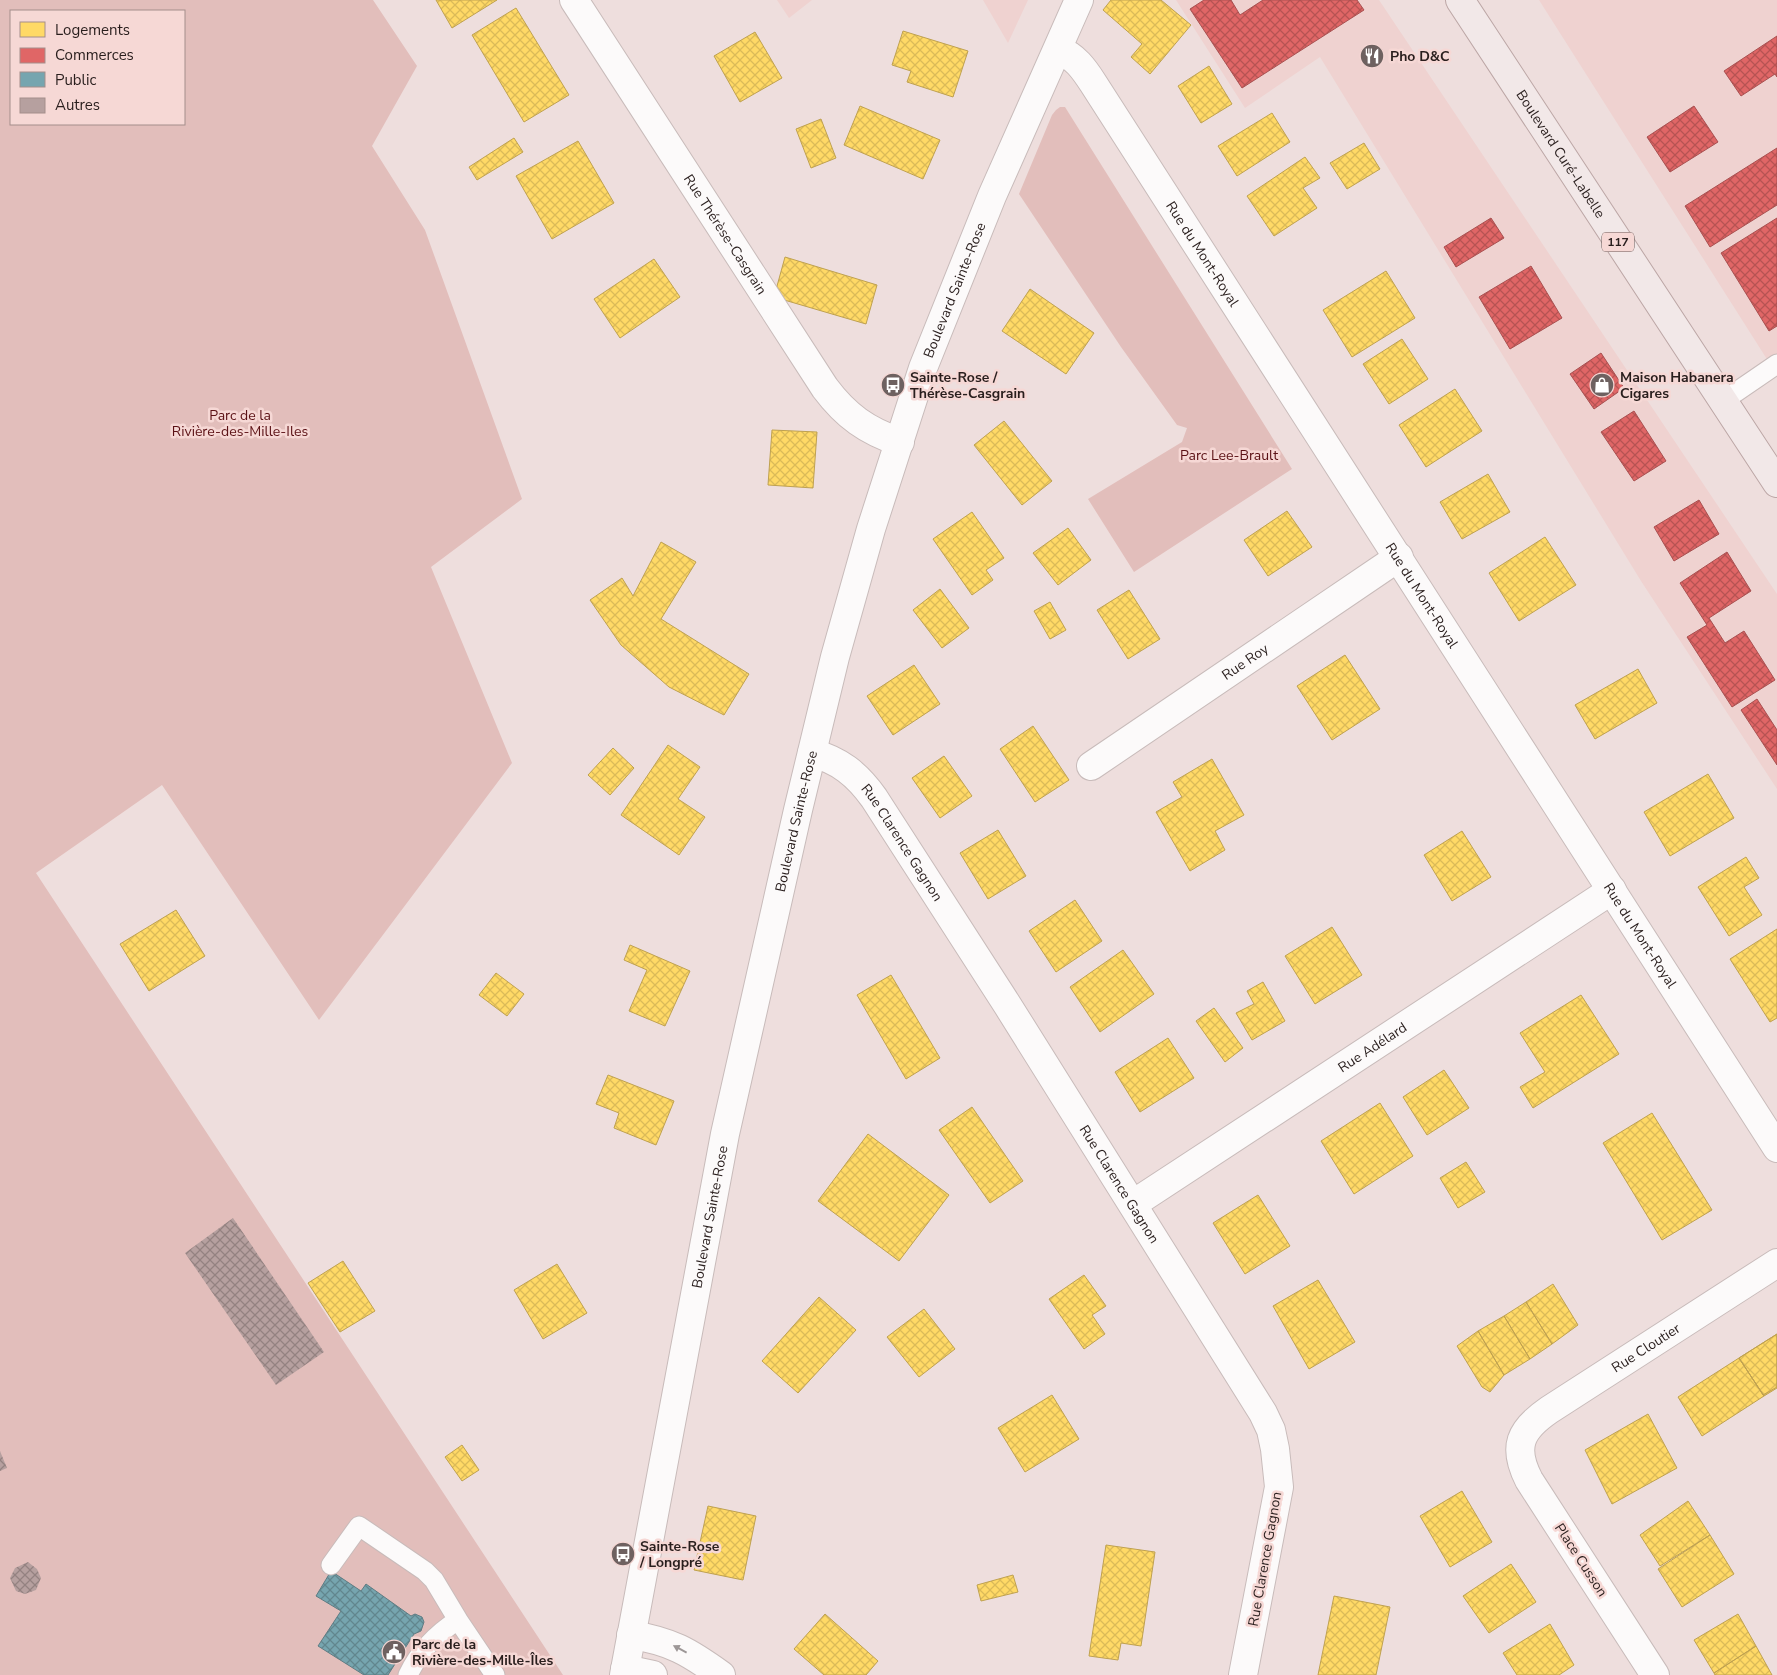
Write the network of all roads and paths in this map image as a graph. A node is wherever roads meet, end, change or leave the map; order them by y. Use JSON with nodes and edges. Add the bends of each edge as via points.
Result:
{"nodes":[{"id":1,"x":574,"y":0,"type":"edge"},
{"id":2,"x":1080,"y":0,"type":"edge"},
{"id":3,"x":1460,"y":0,"type":"edge"},
{"id":4,"x":1058,"y":50,"type":"junction"},
{"id":5,"x":1777,"y":364,"type":"edge"},
{"id":6,"x":1723,"y":401,"type":"junction"},
{"id":7,"x":900,"y":442,"type":"junction"},
{"id":8,"x":1777,"y":483,"type":"edge"},
{"id":9,"x":1398,"y":557,"type":"junction"},
{"id":10,"x":812,"y":752,"type":"junction"},
{"id":11,"x":1091,"y":766,"type":"dead end"},
{"id":12,"x":1612,"y":890,"type":"junction"},
{"id":13,"x":1777,"y":1148,"type":"edge"},
{"id":14,"x":1133,"y":1204,"type":"junction"},
{"id":15,"x":1777,"y":1262,"type":"edge"},
{"id":16,"x":1521,"y":1440,"type":"joint"},
{"id":17,"x":331,"y":1565,"type":"dead end"},
{"id":18,"x":458,"y":1620,"type":"junction"},
{"id":19,"x":631,"y":1635,"type":"junction"},
{"id":20,"x":624,"y":1672,"type":"edge"},
{"id":21,"x":408,"y":1675,"type":"edge"},
{"id":22,"x":495,"y":1675,"type":"edge"},
{"id":23,"x":654,"y":1675,"type":"edge"},
{"id":24,"x":721,"y":1675,"type":"edge"},
{"id":25,"x":1243,"y":1675,"type":"edge"},
{"id":26,"x":1655,"y":1675,"type":"edge"}],
"edges":[{"from":1,"to":7,"type":"street","name":"Rue Thérèse-Casgrain","via":[[825,388],[837,404],[866,427]]},
{"from":2,"to":4,"type":"street","name":"Boulevard Sainte-Rose"},
{"from":3,"to":6,"type":"main road","name":"Boulevard Curé-Labelle","number":"117"},
{"from":4,"to":7,"type":"street","name":"Boulevard Sainte-Rose","via":[[981,221],[923,368]]},
{"from":4,"to":9,"type":"street","name":"Rue du Mont-Royal","via":[[1067,53],[1089,76]]},
{"from":5,"to":6,"type":"lane"},
{"from":6,"to":8,"type":"main road","name":"Boulevard Curé-Labelle","number":"117"},
{"from":7,"to":10,"type":"street","name":"Boulevard Sainte-Rose","via":[[860,564]]},
{"from":9,"to":11,"type":"street","name":"Rue Roy"},
{"from":9,"to":12,"type":"street","name":"Rue du Mont-Royal"},
{"from":10,"to":14,"type":"street","name":"Rue Clarence Gagnon","via":[[845,766],[866,787]]},
{"from":10,"to":19,"type":"street","name":"Boulevard Sainte-Rose","via":[[725,1134]]},
{"from":12,"to":13,"type":"street","name":"Rue du Mont-Royal"},
{"from":12,"to":14,"type":"street","name":"Rue Adélard"},
{"from":14,"to":25,"type":"street","name":"Rue Clarence Gagnon","via":[[1253,1395],[1271,1430],[1279,1487]]},
{"from":15,"to":16,"type":"street","name":"Rue Cloutier","via":[[1549,1410],[1531,1424]]},
{"from":16,"to":26,"type":"street","name":"Place Cusson","via":[[1520,1460],[1529,1480]]},
{"from":17,"to":18,"type":"lane","via":[[359,1526],[434,1580]]},
{"from":18,"to":21,"type":"lane","via":[[423,1650]]},
{"from":18,"to":22,"type":"lane"},
{"from":19,"to":20,"type":"street","name":"Boulevard Sainte-Rose"},
{"from":24,"to":19,"type":"street","one_way":true,"via":[[676,1646]]},
{"from":20,"to":23,"type":"street"}]}
